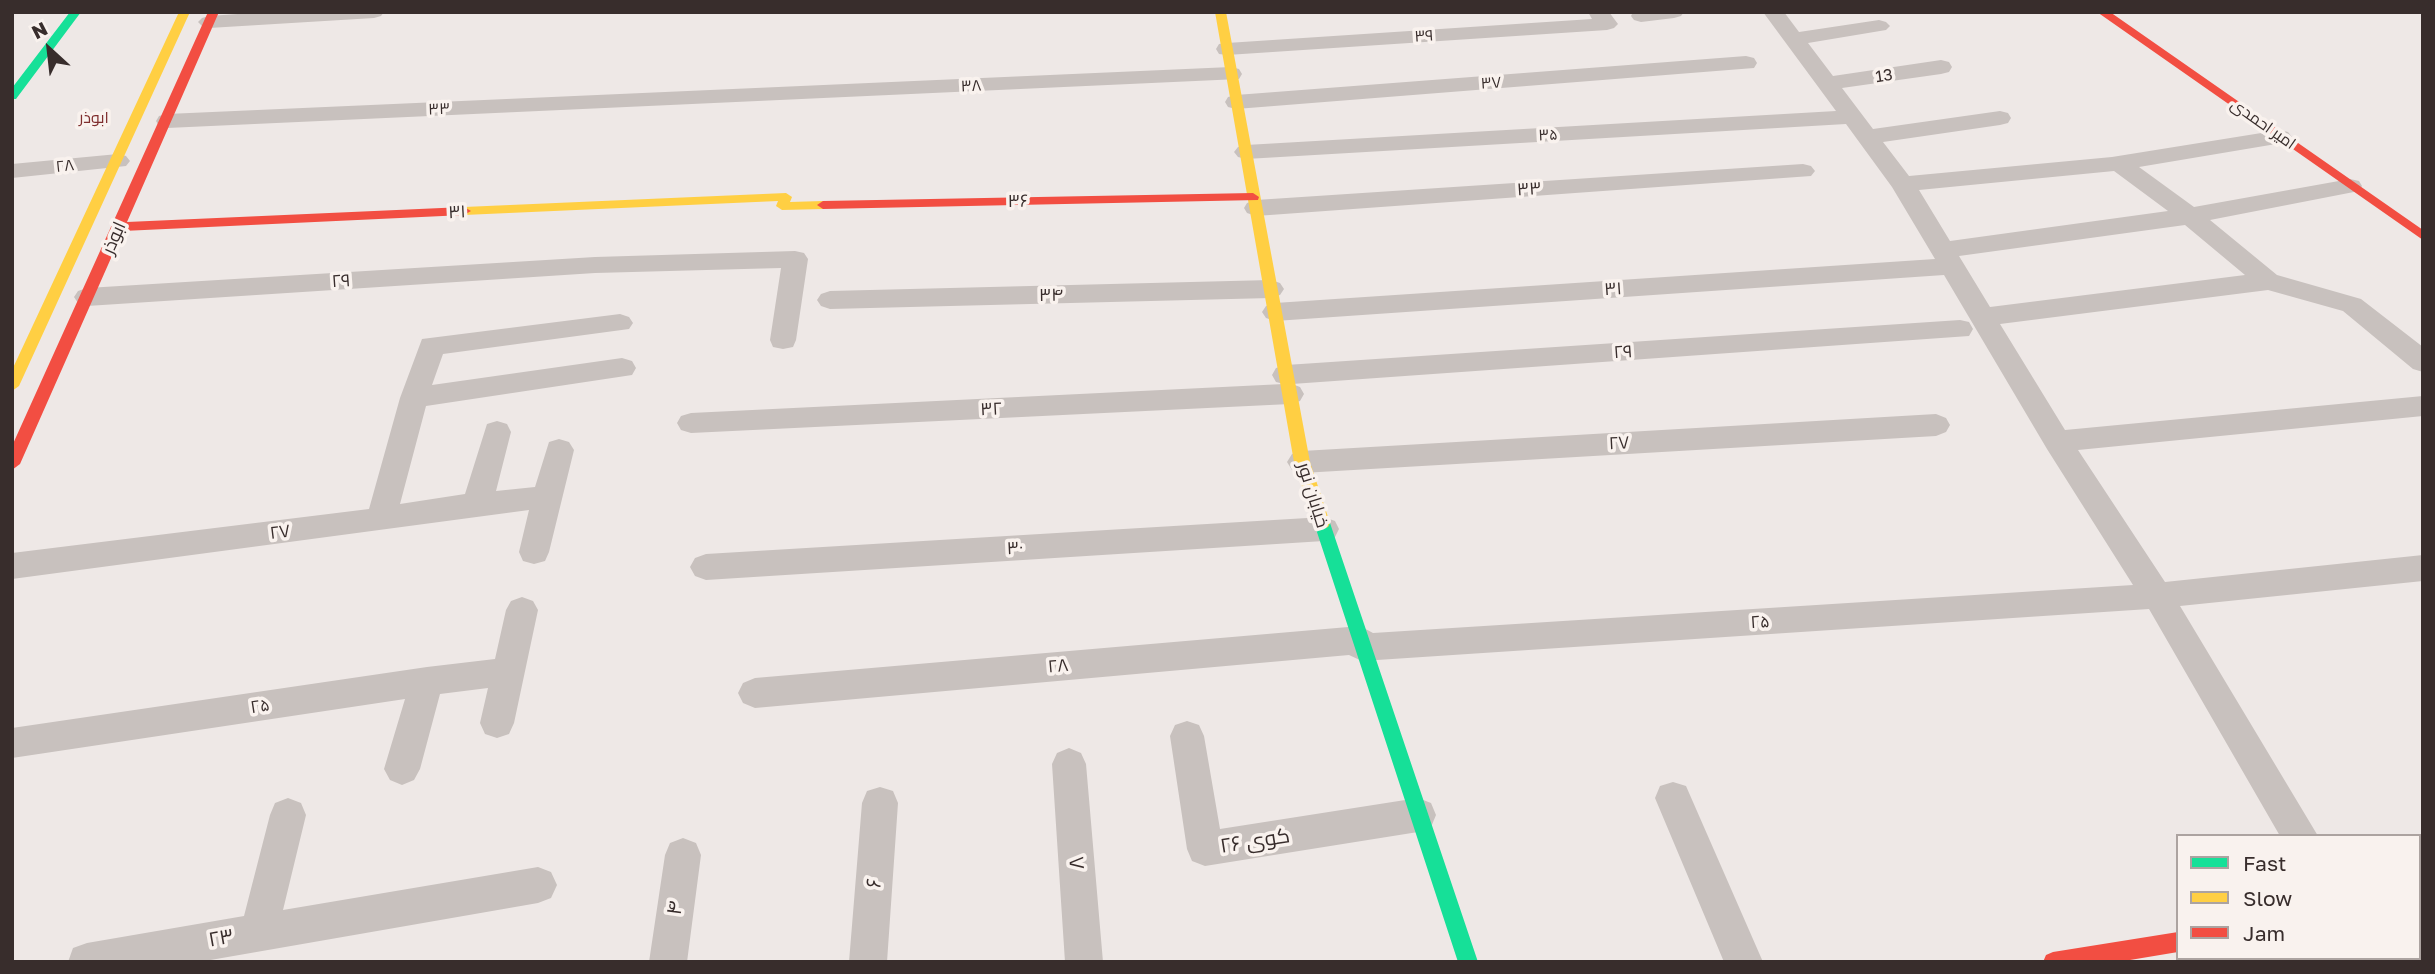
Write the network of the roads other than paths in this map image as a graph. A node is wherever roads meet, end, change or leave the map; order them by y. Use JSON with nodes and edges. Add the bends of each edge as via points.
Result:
{"nodes":[{"id":1,"x":76,"y":12,"type":"edge"},
{"id":2,"x":185,"y":12,"type":"edge"},
{"id":3,"x":374,"y":12,"type":"edge"},
{"id":4,"x":1220,"y":12,"type":"edge"},
{"id":5,"x":1428,"y":12,"type":"edge"},
{"id":6,"x":1598,"y":12,"type":"edge"},
{"id":7,"x":1674,"y":12,"type":"edge"},
{"id":8,"x":1773,"y":12,"type":"edge"},
{"id":9,"x":2102,"y":12,"type":"edge"},
{"id":10,"x":1641,"y":16,"type":"dead end"},
{"id":11,"x":212,"y":17,"type":"edge"},
{"id":12,"x":1880,"y":26,"type":"dead end"},
{"id":13,"x":1433,"y":35,"type":"junction"},
{"id":14,"x":1793,"y":39,"type":"junction"},
{"id":15,"x":1227,"y":49,"type":"junction"},
{"id":16,"x":1746,"y":63,"type":"dead end"},
{"id":17,"x":1941,"y":67,"type":"dead end"},
{"id":18,"x":1231,"y":74,"type":"junction"},
{"id":19,"x":1826,"y":84,"type":"junction"},
{"id":20,"x":15,"y":89,"type":"edge"},
{"id":21,"x":711,"y":98,"type":"joint"},
{"id":22,"x":1236,"y":102,"type":"junction"},
{"id":23,"x":2000,"y":118,"type":"dead end"},
{"id":24,"x":167,"y":121,"type":"junction"},
{"id":25,"x":1858,"y":127,"type":"junction"},
{"id":26,"x":2280,"y":136,"type":"junction"},
{"id":27,"x":1245,"y":152,"type":"junction"},
{"id":28,"x":118,"y":161,"type":"junction"},
{"id":29,"x":2119,"y":163,"type":"junction"},
{"id":30,"x":12,"y":171,"type":"edge"},
{"id":31,"x":1803,"y":171,"type":"dead end"},
{"id":32,"x":1903,"y":184,"type":"junction"},
{"id":33,"x":2350,"y":186,"type":"junction"},
{"id":34,"x":1255,"y":202,"type":"junction"},
{"id":35,"x":782,"y":206,"type":"joint"},
{"id":36,"x":2190,"y":216,"type":"junction"},
{"id":37,"x":119,"y":227,"type":"junction"},
{"id":38,"x":2423,"y":236,"type":"edge"},
{"id":39,"x":1946,"y":258,"type":"junction"},
{"id":40,"x":2268,"y":281,"type":"junction"},
{"id":41,"x":87,"y":297,"type":"junction"},
{"id":42,"x":830,"y":300,"type":"dead end"},
{"id":43,"x":1273,"y":301,"type":"junction"},
{"id":44,"x":620,"y":323,"type":"dead end"},
{"id":45,"x":1972,"y":323,"type":"junction"},
{"id":46,"x":783,"y":340,"type":"dead end"},
{"id":47,"x":2423,"y":362,"type":"edge"},
{"id":48,"x":622,"y":368,"type":"dead end"},
{"id":49,"x":1288,"y":385,"type":"junction"},
{"id":50,"x":12,"y":386,"type":"edge"},
{"id":51,"x":414,"y":398,"type":"junction"},
{"id":52,"x":2423,"y":406,"type":"edge"},
{"id":53,"x":691,"y":423,"type":"dead end"},
{"id":54,"x":1936,"y":425,"type":"dead end"},
{"id":55,"x":497,"y":432,"type":"dead end"},
{"id":56,"x":2057,"y":440,"type":"junction"},
{"id":57,"x":559,"y":450,"type":"dead end"},
{"id":58,"x":1302,"y":461,"type":"junction"},
{"id":59,"x":12,"y":464,"type":"edge"},
{"id":60,"x":548,"y":497,"type":"junction"},
{"id":61,"x":477,"y":504,"type":"junction"},
{"id":62,"x":382,"y":519,"type":"junction"},
{"id":63,"x":1324,"y":529,"type":"junction"},
{"id":64,"x":534,"y":552,"type":"dead end"},
{"id":65,"x":12,"y":566,"type":"edge"},
{"id":66,"x":706,"y":567,"type":"dead end"},
{"id":67,"x":2423,"y":568,"type":"edge"},
{"id":68,"x":2158,"y":597,"type":"junction"},
{"id":69,"x":522,"y":610,"type":"dead end"},
{"id":70,"x":1361,"y":643,"type":"junction"},
{"id":71,"x":508,"y":672,"type":"junction"},
{"id":72,"x":427,"y":681,"type":"junction"},
{"id":73,"x":755,"y":693,"type":"dead end"},
{"id":74,"x":497,"y":723,"type":"dead end"},
{"id":75,"x":1188,"y":736,"type":"dead end"},
{"id":76,"x":12,"y":743,"type":"edge"},
{"id":77,"x":1069,"y":764,"type":"dead end"},
{"id":78,"x":402,"y":769,"type":"dead end"},
{"id":79,"x":1673,"y":799,"type":"dead end"},
{"id":80,"x":880,"y":803,"type":"dead end"},
{"id":81,"x":288,"y":815,"type":"dead end"},
{"id":82,"x":1418,"y":815,"type":"junction"},
{"id":83,"x":2299,"y":834,"type":"edge"},
{"id":84,"x":682,"y":855,"type":"dead end"},
{"id":85,"x":538,"y":885,"type":"dead end"},
{"id":86,"x":258,"y":932,"type":"junction"},
{"id":87,"x":2176,"y":942,"type":"edge"},
{"id":88,"x":88,"y":962,"type":"edge"},
{"id":89,"x":668,"y":962,"type":"edge"},
{"id":90,"x":868,"y":962,"type":"edge"},
{"id":91,"x":1084,"y":962,"type":"edge"},
{"id":92,"x":1468,"y":962,"type":"edge"},
{"id":93,"x":1744,"y":962,"type":"edge"},
{"id":94,"x":2053,"y":962,"type":"edge"}],
"edges":[{"from":1,"to":20,"type":"street"},
{"from":2,"to":28,"type":"street","name":"ابوذر"},
{"from":3,"to":11,"type":"street"},
{"from":4,"to":15,"type":"street","name":"خیابان نور"},
{"from":5,"to":13,"type":"street"},
{"from":6,"to":13,"type":"street","name":"۳۹","via":[[1607,24]]},
{"from":7,"to":10,"type":"street"},
{"from":8,"to":14,"type":"street"},
{"from":9,"to":26,"type":"street","name":"امیر احمدی"},
{"from":11,"to":24,"type":"street","name":"ابوذر"},
{"from":12,"to":14,"type":"street"},
{"from":13,"to":15,"type":"street","name":"۳۹"},
{"from":14,"to":19,"type":"street"},
{"from":15,"to":18,"type":"street","name":"خیابان نور"},
{"from":16,"to":22,"type":"street","name":"۳۷"},
{"from":17,"to":19,"type":"street","name":"13"},
{"from":18,"to":21,"type":"street","name":"۳۸"},
{"from":18,"to":22,"type":"street","name":"خیابان نور"},
{"from":19,"to":25,"type":"street"},
{"from":21,"to":24,"type":"street","name":"۳۳"},
{"from":22,"to":27,"type":"street","name":"خیابان نور"},
{"from":23,"to":25,"type":"street","name":"۳۵"},
{"from":24,"to":37,"type":"street","name":"ابوذر"},
{"from":25,"to":27,"type":"street","name":"۳۵"},
{"from":25,"to":32,"type":"street"},
{"from":26,"to":29,"type":"street"},
{"from":26,"to":33,"type":"street","name":"امیر احمدی"},
{"from":27,"to":34,"type":"street","name":"خیابان نور"},
{"from":28,"to":30,"type":"street","name":"۲۸"},
{"from":28,"to":50,"type":"street","name":"ابوذر"},
{"from":29,"to":32,"type":"street"},
{"from":29,"to":36,"type":"street"},
{"from":31,"to":34,"type":"street","name":"۳۳"},
{"from":32,"to":39,"type":"street"},
{"from":33,"to":36,"type":"street","name":"۳۱"},
{"from":33,"to":38,"type":"street","name":"امیر احمدی"},
{"from":34,"to":35,"type":"street","name":"۳۶"},
{"from":34,"to":43,"type":"street","name":"خیابان نور"},
{"from":35,"to":37,"type":"street","name":"۳۱","via":[[786,198]]},
{"from":36,"to":39,"type":"street","name":"۳۱"},
{"from":36,"to":40,"type":"street"},
{"from":37,"to":41,"type":"street","name":"ابوذر"},
{"from":39,"to":43,"type":"street","name":"۳۱"},
{"from":39,"to":45,"type":"street"},
{"from":40,"to":45,"type":"street","name":"۲۹"},
{"from":40,"to":47,"type":"street","via":[[2352,305]]},
{"from":41,"to":46,"type":"street","name":"۲۹","via":[[595,265],[795,259]]},
{"from":41,"to":59,"type":"street","name":"ابوذر"},
{"from":42,"to":43,"type":"street","name":"۳۴"},
{"from":43,"to":49,"type":"street","name":"خیابان نور"},
{"from":44,"to":51,"type":"street","via":[[432,345]]},
{"from":45,"to":49,"type":"street","name":"۲۹"},
{"from":45,"to":56,"type":"street"},
{"from":48,"to":51,"type":"street"},
{"from":49,"to":53,"type":"street","name":"۳۲"},
{"from":49,"to":58,"type":"street","name":"خیابان نور"},
{"from":51,"to":62,"type":"street"},
{"from":52,"to":56,"type":"street"},
{"from":54,"to":58,"type":"street","name":"۲۷"},
{"from":55,"to":61,"type":"street"},
{"from":56,"to":68,"type":"street"},
{"from":57,"to":60,"type":"street"},
{"from":58,"to":63,"type":"street","name":"خیابان نور"},
{"from":60,"to":61,"type":"street","name":"۲۷"},
{"from":60,"to":64,"type":"street"},
{"from":61,"to":62,"type":"street","name":"۲۷"},
{"from":62,"to":65,"type":"street","name":"۲۷"},
{"from":63,"to":66,"type":"street","name":"۳۰"},
{"from":63,"to":70,"type":"street","name":"خیابان نور"},
{"from":67,"to":68,"type":"street","name":"۲۵"},
{"from":68,"to":70,"type":"street","name":"۲۵"},
{"from":68,"to":83,"type":"street"},
{"from":69,"to":71,"type":"street"},
{"from":70,"to":73,"type":"street","name":"۲۸"},
{"from":70,"to":82,"type":"street","name":"خیابان نور"},
{"from":71,"to":72,"type":"street","name":"۲۵"},
{"from":71,"to":74,"type":"street"},
{"from":72,"to":76,"type":"street","name":"۲۵"},
{"from":72,"to":78,"type":"street"},
{"from":75,"to":82,"type":"street","name":"کوی ۲۶","via":[[1205,849]]},
{"from":77,"to":91,"type":"street","name":"۸"},
{"from":79,"to":93,"type":"street"},
{"from":80,"to":90,"type":"street","name":"۶"},
{"from":81,"to":86,"type":"street"},
{"from":82,"to":92,"type":"street","name":"خیابان نور"},
{"from":84,"to":89,"type":"street","name":"۴"},
{"from":85,"to":86,"type":"street","name":"۲۳"},
{"from":86,"to":88,"type":"street","name":"۲۳"},
{"from":87,"to":94,"type":"street"}]}
